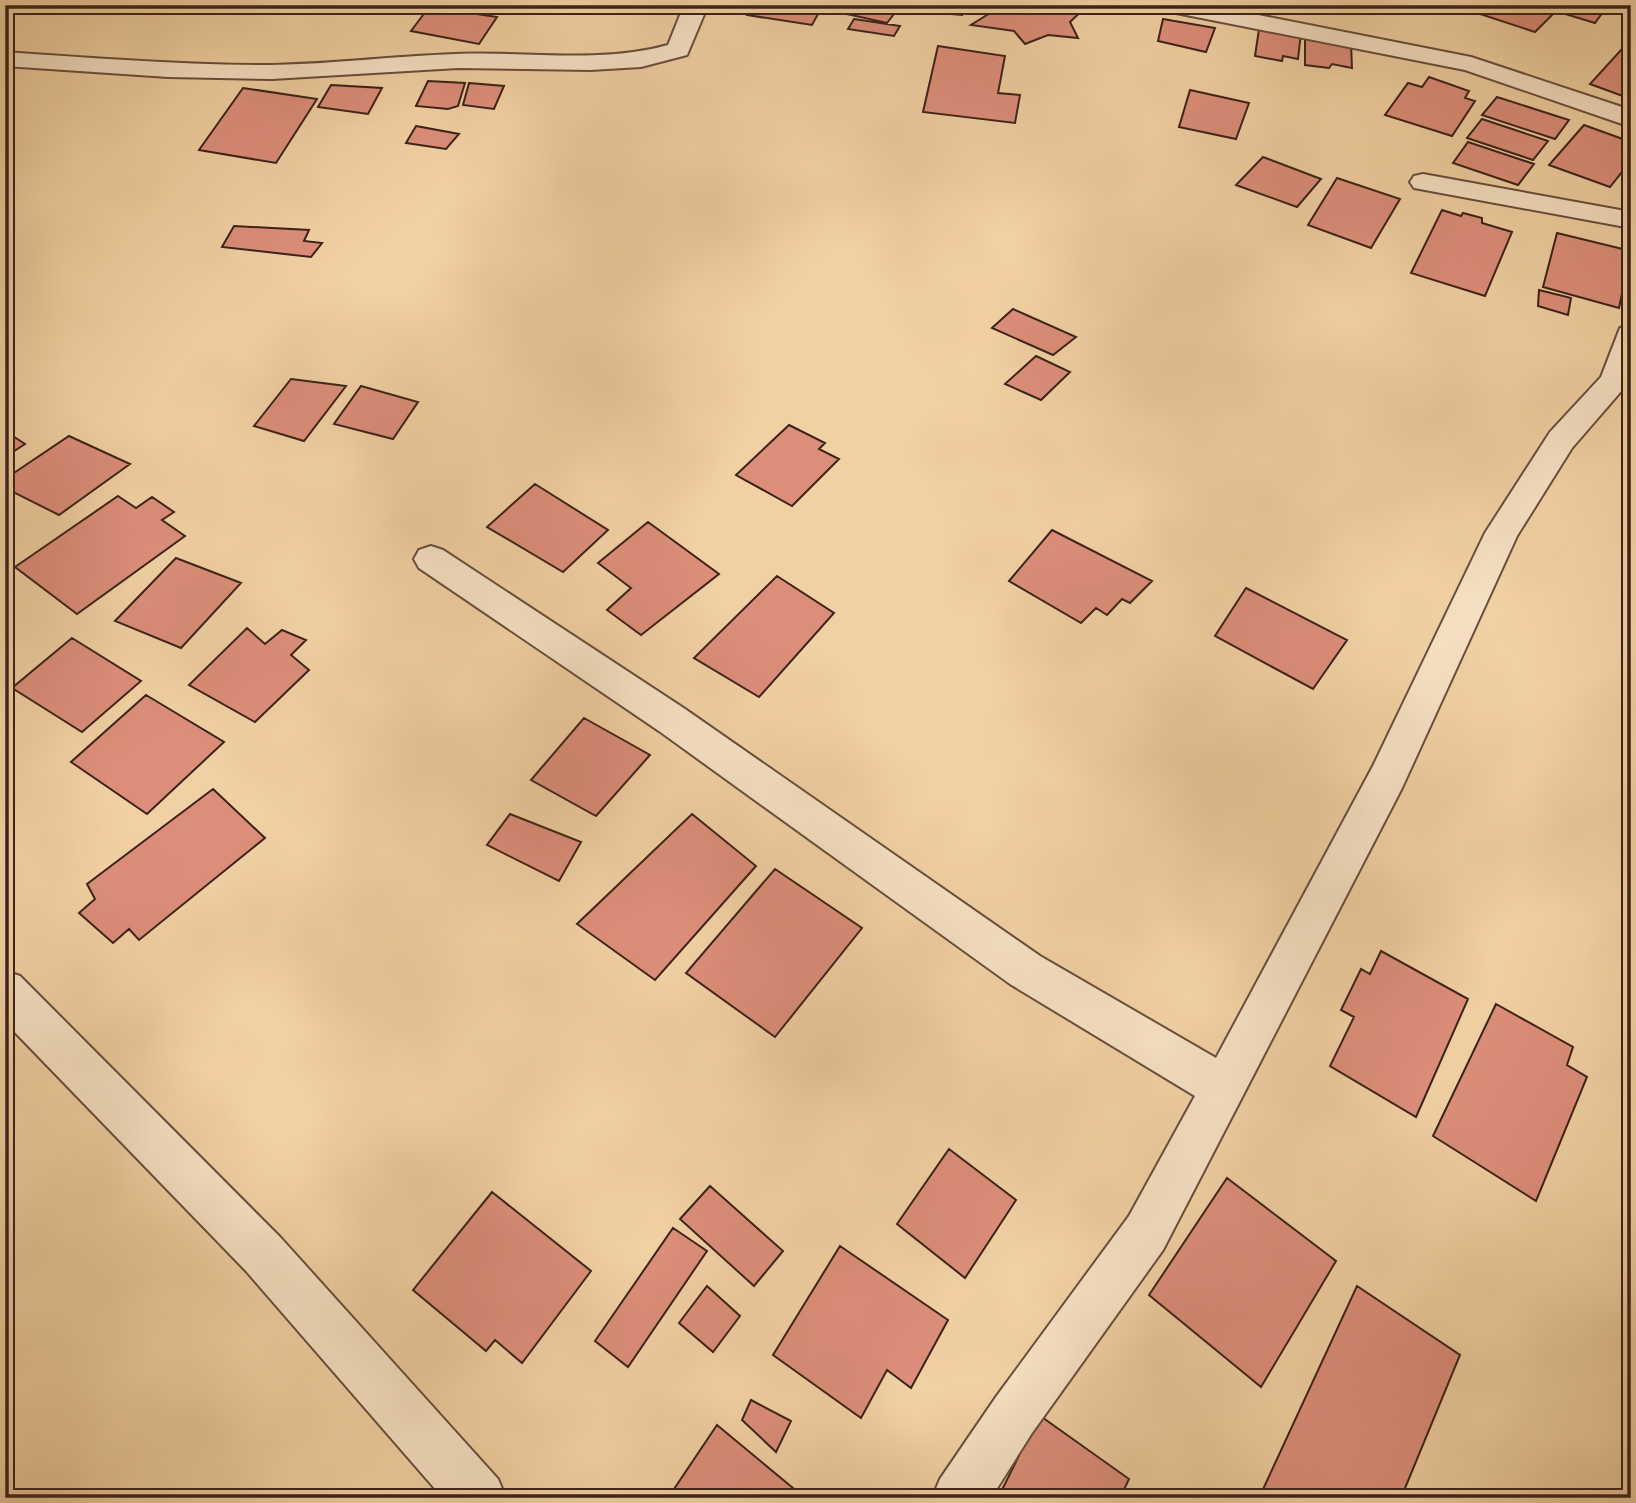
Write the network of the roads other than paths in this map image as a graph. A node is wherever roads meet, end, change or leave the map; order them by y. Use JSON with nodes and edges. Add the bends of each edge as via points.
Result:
{"nodes":[{"id":1,"x":696,"y":5,"type":"edge"},
{"id":2,"x":1171,"y":5,"type":"edge"},
{"id":3,"x":5,"y":59,"type":"edge"},
{"id":4,"x":1631,"y":119,"type":"edge"},
{"id":5,"x":1423,"y":182,"type":"dead end"},
{"id":6,"x":1631,"y":220,"type":"edge"},
{"id":7,"x":1631,"y":335,"type":"edge"},
{"id":8,"x":431,"y":559,"type":"dead end"},
{"id":9,"x":5,"y":991,"type":"edge"},
{"id":10,"x":1224,"y":1088,"type":"junction"},
{"id":11,"x":480,"y":1498,"type":"edge"},
{"id":12,"x":959,"y":1498,"type":"edge"}],
"edges":[{"from":1,"to":3,"type":"street","via":[[678,50],[641,60],[458,61],[272,72]]},
{"from":2,"to":4,"type":"street","via":[[1471,64]]},
{"from":5,"to":6,"type":"street"},
{"from":7,"to":10,"type":"street","via":[[1615,381],[1561,440],[1502,533],[1388,776]]},
{"from":8,"to":10,"type":"street","via":[[672,720],[1025,970]]},
{"from":9,"to":11,"type":"street","via":[[263,1254]]},
{"from":10,"to":12,"type":"street","via":[[1146,1233]]}]}
